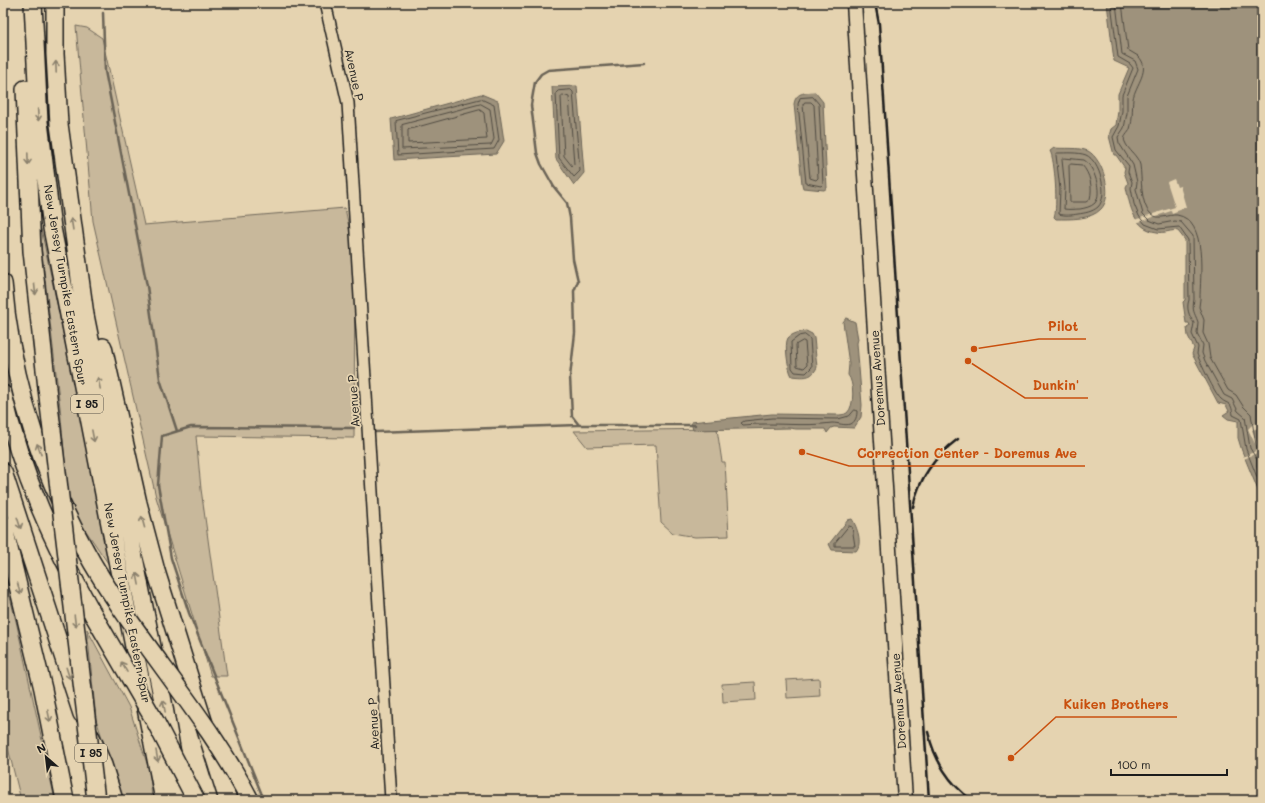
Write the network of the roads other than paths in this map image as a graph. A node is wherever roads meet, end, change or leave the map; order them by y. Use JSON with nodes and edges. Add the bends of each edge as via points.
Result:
{"nodes":[{"id":1,"x":55,"y":3,"type":"edge"},
{"id":2,"x":325,"y":3,"type":"edge"},
{"id":3,"x":854,"y":3,"type":"edge"},
{"id":4,"x":30,"y":5,"type":"edge"},
{"id":5,"x":79,"y":262,"type":"junction"},
{"id":6,"x":3,"y":283,"type":"edge"},
{"id":7,"x":3,"y":394,"type":"edge"},
{"id":8,"x":3,"y":472,"type":"edge"},
{"id":9,"x":3,"y":524,"type":"edge"},
{"id":10,"x":171,"y":622,"type":"junction"},
{"id":11,"x":84,"y":722,"type":"junction"},
{"id":12,"x":65,"y":800,"type":"edge"},
{"id":13,"x":96,"y":800,"type":"edge"},
{"id":14,"x":103,"y":800,"type":"edge"},
{"id":15,"x":114,"y":800,"type":"edge"},
{"id":16,"x":164,"y":800,"type":"edge"},
{"id":17,"x":180,"y":800,"type":"edge"},
{"id":18,"x":196,"y":800,"type":"edge"},
{"id":19,"x":228,"y":800,"type":"edge"},
{"id":20,"x":239,"y":800,"type":"edge"},
{"id":21,"x":250,"y":800,"type":"edge"},
{"id":22,"x":391,"y":800,"type":"edge"},
{"id":23,"x":905,"y":800,"type":"edge"}],
"edges":[{"from":5,"to":1,"type":"highway","name":"New Jersey Turnpike Eastern Spur","number":"I 95","one_way":true,"via":[[67,194],[60,130],[55,54]]},
{"from":2,"to":22,"type":"street","name":"Avenue P","via":[[348,103]]},
{"from":3,"to":23,"type":"main road","name":"Doremus Avenue"},
{"from":4,"to":13,"type":"highway","name":"New Jersey Turnpike Eastern Spur","number":"I 95","one_way":true,"bridge":true,"via":[[25,91],[31,239]]},
{"from":4,"to":16,"type":"highway","name":"New Jersey Turnpike Eastern Spur","number":"I 95","one_way":true,"via":[[39,122],[52,228]]},
{"from":10,"to":5,"type":"highway","name":"New Jersey Turnpike Eastern Spur","number":"I 95","one_way":true,"via":[[138,503],[96,314]]},
{"from":17,"to":5,"type":"highway","name":"New Jersey Turnpike Eastern Spur","number":"I 95","one_way":true,"via":[[162,696],[85,315]]},
{"from":21,"to":6,"type":"highway","one_way":true,"bridge":true,"via":[[218,745],[118,605],[84,548],[55,490],[29,420],[14,363]]},
{"from":18,"to":7,"type":"highway","one_way":true,"bridge":true,"via":[[155,721],[53,539],[19,454]]},
{"from":8,"to":11,"type":"highway","number":"I 95","one_way":true},
{"from":9,"to":12,"type":"highway","one_way":true,"via":[[44,694]]},
{"from":10,"to":19,"type":"highway","name":"New Jersey Turnpike Eastern Spur","number":"I 95"},
{"from":10,"to":20,"type":"highway","via":[[192,664]]},
{"from":11,"to":14,"type":"highway","number":"I 95"},
{"from":11,"to":15,"type":"highway","number":"I 95","via":[[103,765]]}]}
